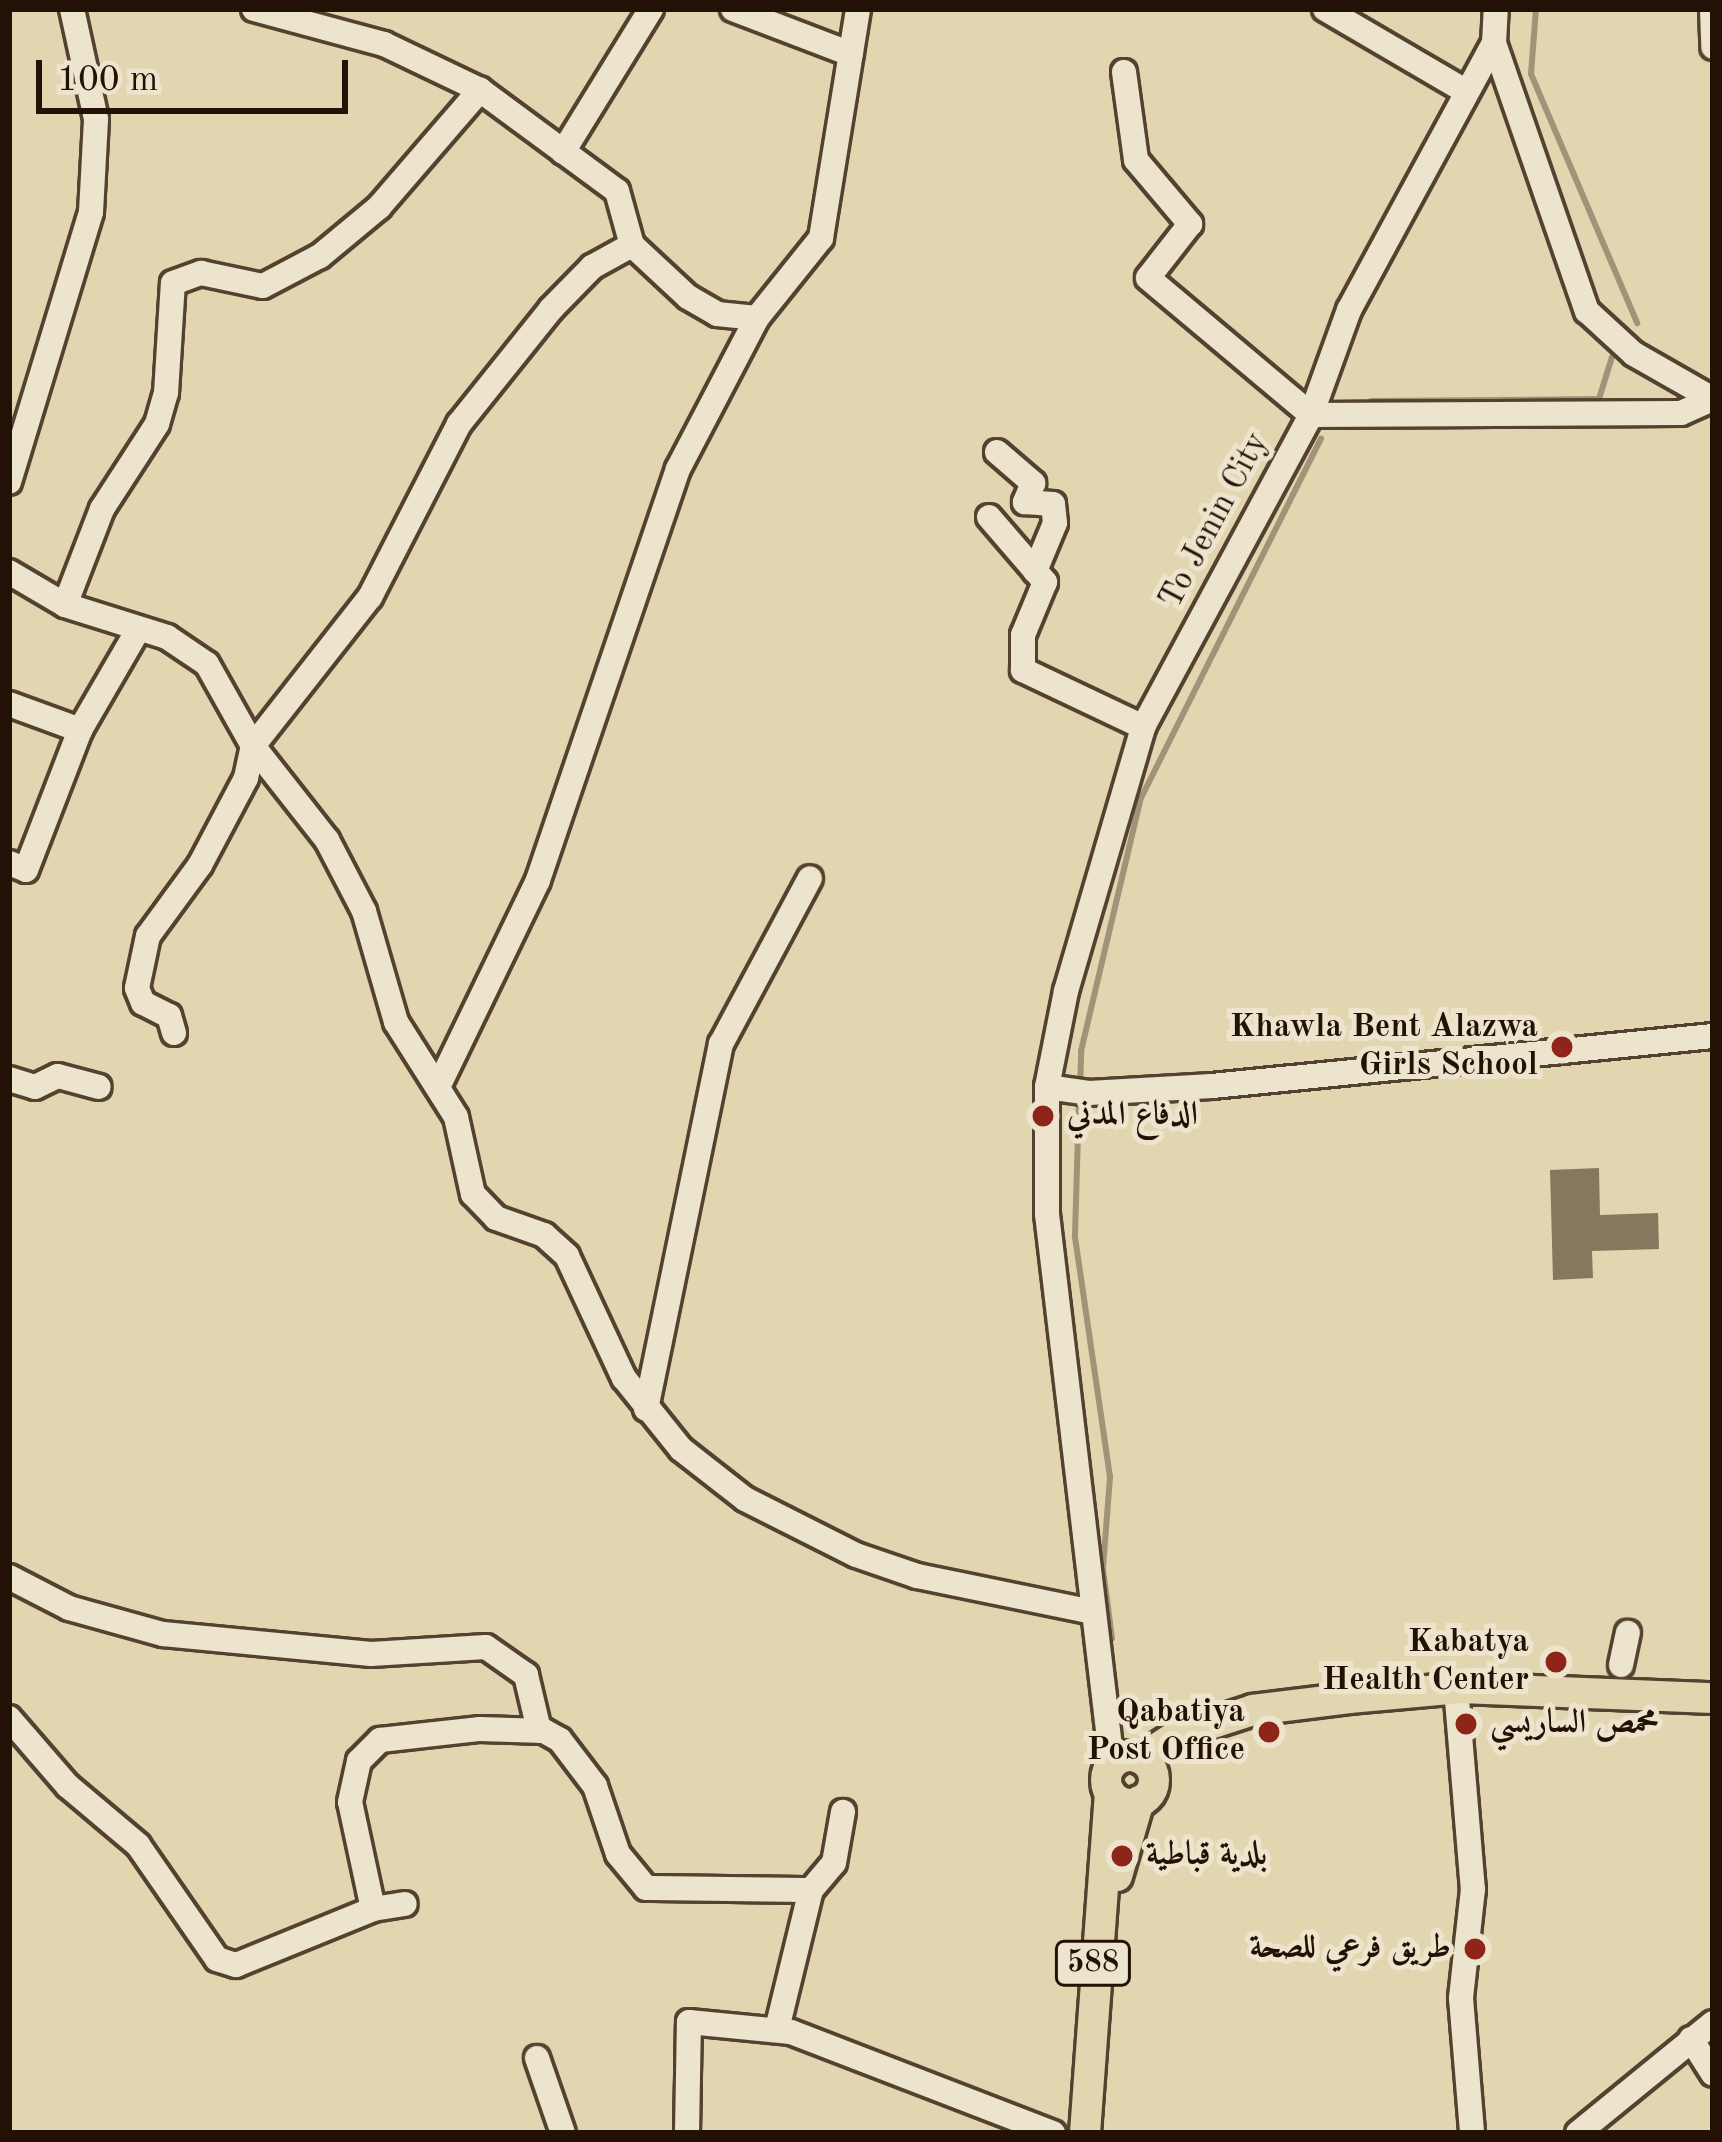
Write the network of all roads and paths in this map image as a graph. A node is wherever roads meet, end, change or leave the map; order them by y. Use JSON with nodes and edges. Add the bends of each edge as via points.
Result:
{"nodes":[{"id":1,"x":72,"y":9,"type":"edge"},
{"id":2,"x":254,"y":9,"type":"edge"},
{"id":3,"x":651,"y":9,"type":"edge"},
{"id":4,"x":733,"y":9,"type":"edge"},
{"id":5,"x":858,"y":9,"type":"edge"},
{"id":6,"x":1325,"y":9,"type":"edge"},
{"id":7,"x":1496,"y":9,"type":"edge"},
{"id":8,"x":1712,"y":9,"type":"edge"},
{"id":9,"x":1494,"y":43,"type":"junction"},
{"id":10,"x":1713,"y":46,"type":"edge"},
{"id":11,"x":850,"y":54,"type":"junction"},
{"id":12,"x":1124,"y":72,"type":"dead end"},
{"id":13,"x":480,"y":90,"type":"junction"},
{"id":14,"x":1467,"y":92,"type":"junction"},
{"id":15,"x":563,"y":152,"type":"junction"},
{"id":16,"x":632,"y":245,"type":"junction"},
{"id":17,"x":757,"y":318,"type":"junction"},
{"id":18,"x":1713,"y":382,"type":"edge"},
{"id":19,"x":1713,"y":400,"type":"edge"},
{"id":20,"x":1311,"y":415,"type":"junction"},
{"id":21,"x":997,"y":452,"type":"dead end"},
{"id":22,"x":9,"y":482,"type":"edge"},
{"id":23,"x":989,"y":518,"type":"dead end"},
{"id":24,"x":1035,"y":571,"type":"junction"},
{"id":25,"x":9,"y":572,"type":"edge"},
{"id":26,"x":65,"y":605,"type":"junction"},
{"id":27,"x":138,"y":630,"type":"junction"},
{"id":28,"x":9,"y":704,"type":"edge"},
{"id":29,"x":1143,"y":727,"type":"junction"},
{"id":30,"x":80,"y":730,"type":"junction"},
{"id":31,"x":253,"y":746,"type":"junction"},
{"id":32,"x":9,"y":863,"type":"edge"},
{"id":33,"x":810,"y":878,"type":"dead end"},
{"id":34,"x":174,"y":1033,"type":"dead end"},
{"id":35,"x":1713,"y":1036,"type":"edge"},
{"id":36,"x":9,"y":1079,"type":"edge"},
{"id":37,"x":440,"y":1083,"type":"junction"},
{"id":38,"x":98,"y":1087,"type":"dead end"},
{"id":39,"x":1047,"y":1088,"type":"junction"},
{"id":40,"x":646,"y":1408,"type":"junction"},
{"id":41,"x":9,"y":1577,"type":"edge"},
{"id":42,"x":1088,"y":1612,"type":"junction"},
{"id":43,"x":1628,"y":1633,"type":"dead end"},
{"id":44,"x":1621,"y":1665,"type":"dead end"},
{"id":45,"x":1456,"y":1688,"type":"junction"},
{"id":46,"x":1713,"y":1698,"type":"edge"},
{"id":47,"x":9,"y":1718,"type":"edge"},
{"id":48,"x":539,"y":1730,"type":"junction"},
{"id":49,"x":1125,"y":1779,"type":"junction"},
{"id":50,"x":843,"y":1812,"type":"dead end"},
{"id":51,"x":811,"y":1890,"type":"junction"},
{"id":52,"x":405,"y":1904,"type":"dead end"},
{"id":53,"x":373,"y":1909,"type":"junction"},
{"id":54,"x":1713,"y":2023,"type":"edge"},
{"id":55,"x":777,"y":2029,"type":"junction"},
{"id":56,"x":1691,"y":2039,"type":"junction"},
{"id":57,"x":537,"y":2058,"type":"dead end"},
{"id":58,"x":1713,"y":2074,"type":"edge"},
{"id":59,"x":563,"y":2133,"type":"edge"},
{"id":60,"x":687,"y":2133,"type":"edge"},
{"id":61,"x":1053,"y":2133,"type":"edge"},
{"id":62,"x":1085,"y":2133,"type":"edge"},
{"id":63,"x":1099,"y":2133,"type":"edge"},
{"id":64,"x":1472,"y":2133,"type":"edge"},
{"id":65,"x":1578,"y":2133,"type":"edge"}],
"edges":[{"from":1,"to":22,"type":"street","via":[[96,119],[91,212]]},
{"from":2,"to":13,"type":"street","via":[[384,44]]},
{"from":3,"to":15,"type":"street"},
{"from":4,"to":11,"type":"street"},
{"from":5,"to":11,"type":"street"},
{"from":6,"to":14,"type":"street"},
{"from":7,"to":9,"type":"street","name":"To Jenin City"},
{"from":8,"to":10,"type":"street"},
{"from":9,"to":14,"type":"street","name":"To Jenin City"},
{"from":9,"to":19,"type":"street","via":[[1587,311],[1634,354]]},
{"from":11,"to":17,"type":"street","via":[[821,238]]},
{"from":12,"to":20,"type":"street","via":[[1136,160],[1190,224],[1148,278]]},
{"from":13,"to":15,"type":"street"},
{"from":13,"to":26,"type":"street","via":[[380,207],[320,256],[263,286],[201,273],[173,284],[157,424],[102,509]]},
{"from":14,"to":20,"type":"street","name":"To Jenin City","via":[[1349,310]]},
{"from":15,"to":16,"type":"street","via":[[617,191]]},
{"from":16,"to":17,"type":"street","via":[[716,314]]},
{"from":16,"to":31,"type":"street","via":[[592,267],[551,308],[459,424],[370,598]]},
{"from":17,"to":37,"type":"street","via":[[678,469],[538,880]]},
{"from":18,"to":19,"type":"street"},
{"from":19,"to":20,"type":"street","via":[[1681,413]]},
{"from":20,"to":29,"type":"street","name":"To Jenin City"},
{"from":21,"to":24,"type":"street","via":[[1033,483],[1025,502],[1053,504],[1055,523]]},
{"from":23,"to":24,"type":"street"},
{"from":24,"to":29,"type":"street","via":[[1044,593],[1023,634],[1023,670]]},
{"from":25,"to":26,"type":"street"},
{"from":26,"to":27,"type":"street"},
{"from":27,"to":30,"type":"street"},
{"from":27,"to":31,"type":"street","via":[[167,637],[207,664]]},
{"from":28,"to":30,"type":"street"},
{"from":29,"to":39,"type":"street","name":"To Jenin City","via":[[1089,894]]},
{"from":30,"to":32,"type":"street","via":[[26,870]]},
{"from":31,"to":34,"type":"street","via":[[246,778],[200,865],[148,936],[137,988],[143,1003],[169,1016]]},
{"from":31,"to":37,"type":"street","via":[[327,840],[364,911],[410,1051]]},
{"from":33,"to":40,"type":"street","via":[[721,1044]]},
{"from":35,"to":39,"type":"street","via":[[1212,1086]]},
{"from":36,"to":38,"type":"street","via":[[35,1087],[58,1076]]},
{"from":37,"to":40,"type":"street","via":[[473,1193],[496,1218],[544,1235],[567,1256]]},
{"from":39,"to":42,"type":"street","name":"To Jenin City","via":[[1046,1214]]},
{"from":40,"to":42,"type":"street","via":[[681,1449],[745,1498],[856,1555]]},
{"from":41,"to":48,"type":"street","via":[[69,1608],[164,1634],[371,1654],[486,1647],[526,1675]]},
{"from":42,"to":49,"type":"street","name":"To Jenin City"},
{"from":43,"to":44,"type":"street"},
{"from":45,"to":46,"type":"main road"},
{"from":45,"to":49,"type":"main road","via":[[1253,1709],[1179,1734]]},
{"from":45,"to":64,"type":"street","via":[[1473,1889],[1461,1999]]},
{"from":47,"to":53,"type":"street","via":[[68,1786],[139,1845],[218,1959],[236,1965]]},
{"from":48,"to":51,"type":"street","via":[[578,1761],[618,1854],[646,1888]]},
{"from":48,"to":53,"type":"street","via":[[399,1736],[368,1749],[350,1802]]},
{"from":49,"to":62,"type":"main road","number":"588"},
{"from":49,"to":63,"type":"main road","number":"588"},
{"from":50,"to":51,"type":"street","via":[[833,1863]]},
{"from":51,"to":55,"type":"street"},
{"from":52,"to":53,"type":"street"},
{"from":54,"to":56,"type":"street"},
{"from":55,"to":60,"type":"street","via":[[689,2022]]},
{"from":55,"to":61,"type":"street"},
{"from":56,"to":58,"type":"street"},
{"from":56,"to":65,"type":"street"},
{"from":57,"to":59,"type":"street"}]}
